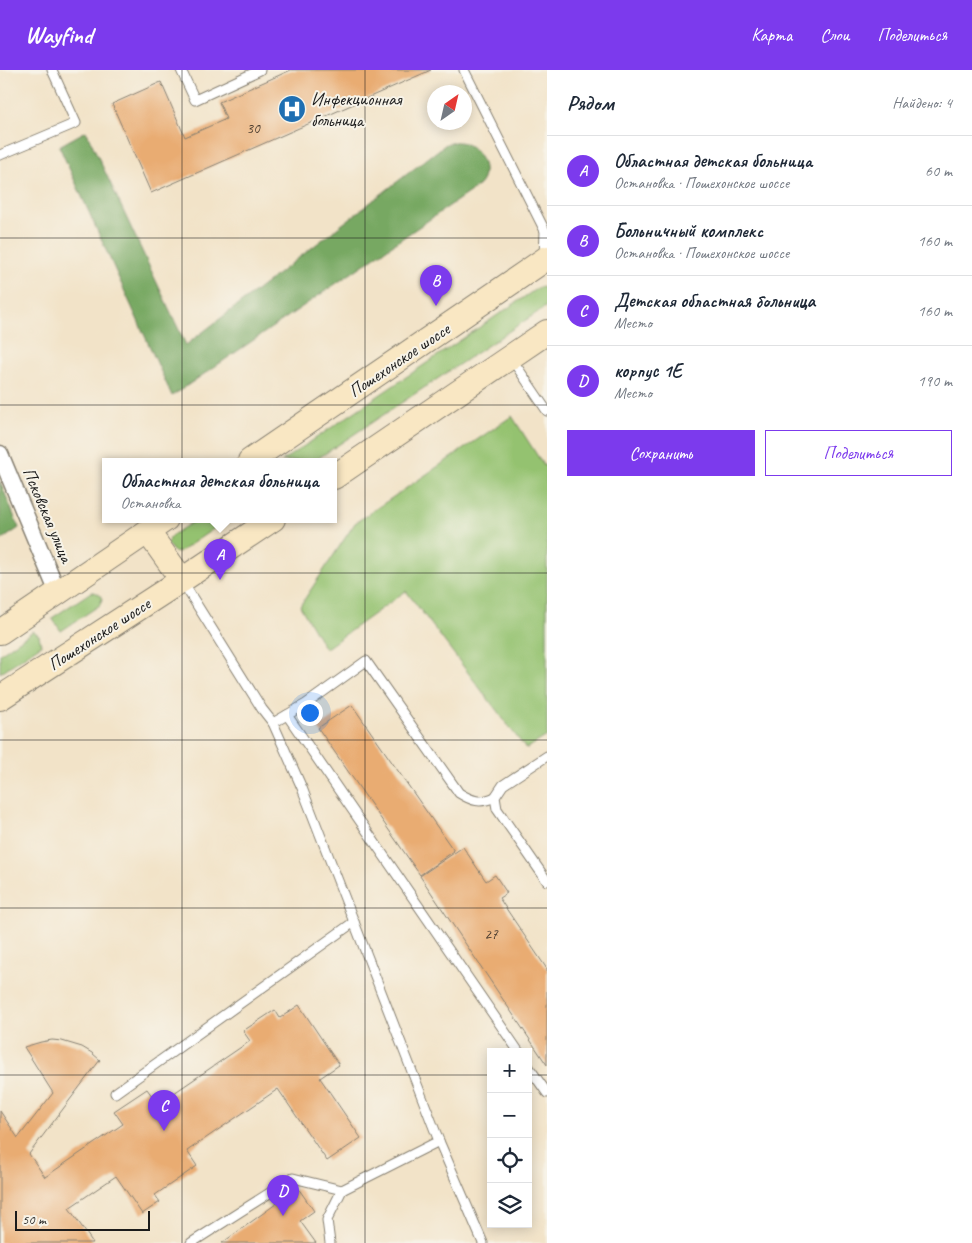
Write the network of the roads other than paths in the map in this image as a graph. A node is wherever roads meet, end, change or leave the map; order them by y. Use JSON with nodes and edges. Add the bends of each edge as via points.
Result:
{"nodes":[{"id":1,"x":52,"y":70,"type":"edge"},
{"id":2,"x":181,"y":70,"type":"edge"},
{"id":3,"x":260,"y":70,"type":"edge"},
{"id":4,"x":464,"y":70,"type":"edge"},
{"id":5,"x":0,"y":155,"type":"edge"},
{"id":6,"x":546,"y":261,"type":"edge"},
{"id":7,"x":547,"y":332,"type":"edge"},
{"id":8,"x":511,"y":358,"type":"junction"},
{"id":9,"x":547,"y":411,"type":"edge"},
{"id":10,"x":0,"y":454,"type":"edge"},
{"id":11,"x":254,"y":458,"type":"edge"},
{"id":12,"x":337,"y":475,"type":"edge"},
{"id":13,"x":267,"y":523,"type":"edge"},
{"id":14,"x":157,"y":525,"type":"edge"},
{"id":15,"x":182,"y":580,"type":"junction"},
{"id":16,"x":58,"y":593,"type":"junction"},
{"id":17,"x":0,"y":632,"type":"edge"},
{"id":18,"x":0,"y":698,"type":"edge"},
{"id":19,"x":287,"y":715,"type":"junction"},
{"id":20,"x":273,"y":723,"type":"junction"},
{"id":21,"x":547,"y":756,"type":"edge"},
{"id":22,"x":495,"y":797,"type":"junction"},
{"id":23,"x":547,"y":881,"type":"edge"},
{"id":24,"x":354,"y":922,"type":"junction"},
{"id":25,"x":516,"y":1048,"type":"edge"},
{"id":26,"x":532,"y":1072,"type":"edge"},
{"id":27,"x":115,"y":1093,"type":"dead end"},
{"id":28,"x":547,"y":1093,"type":"edge"},
{"id":29,"x":439,"y":1141,"type":"junction"},
{"id":30,"x":342,"y":1190,"type":"junction"},
{"id":31,"x":191,"y":1243,"type":"edge"},
{"id":32,"x":330,"y":1243,"type":"edge"},
{"id":33,"x":483,"y":1243,"type":"edge"}],
"edges":[{"from":1,"to":5,"type":"lane","via":[[76,123]]},
{"from":2,"to":3,"type":"lane","via":[[195,100]]},
{"from":4,"to":6,"type":"lane","via":[[544,231]]},
{"from":6,"to":11,"type":"main road","name":"Пошехонское шоссе"},
{"from":7,"to":8,"type":"main road"},
{"from":8,"to":9,"type":"lane"},
{"from":8,"to":12,"type":"main road"},
{"from":10,"to":16,"type":"street","name":"Псковская улица"},
{"from":13,"to":15,"type":"main road","name":"Пошехонское шоссе"},
{"from":14,"to":15,"type":"main road"},
{"from":14,"to":16,"type":"main road"},
{"from":15,"to":18,"type":"main road","name":"Пошехонское шоссе"},
{"from":15,"to":20,"type":"lane"},
{"from":16,"to":17,"type":"main road"},
{"from":19,"to":20,"type":"lane"},
{"from":19,"to":22,"type":"lane","via":[[366,661],[459,793],[472,801]]},
{"from":19,"to":25,"type":"lane"},
{"from":20,"to":24,"type":"lane"},
{"from":21,"to":22,"type":"lane","via":[[503,784]]},
{"from":22,"to":23,"type":"lane","via":[[497,809]]},
{"from":24,"to":27,"type":"lane"},
{"from":24,"to":29,"type":"lane"},
{"from":26,"to":28,"type":"lane"},
{"from":29,"to":30,"type":"lane"},
{"from":29,"to":33,"type":"lane"},
{"from":30,"to":31,"type":"lane","via":[[293,1178]]},
{"from":30,"to":32,"type":"lane","via":[[327,1220]]}]}
